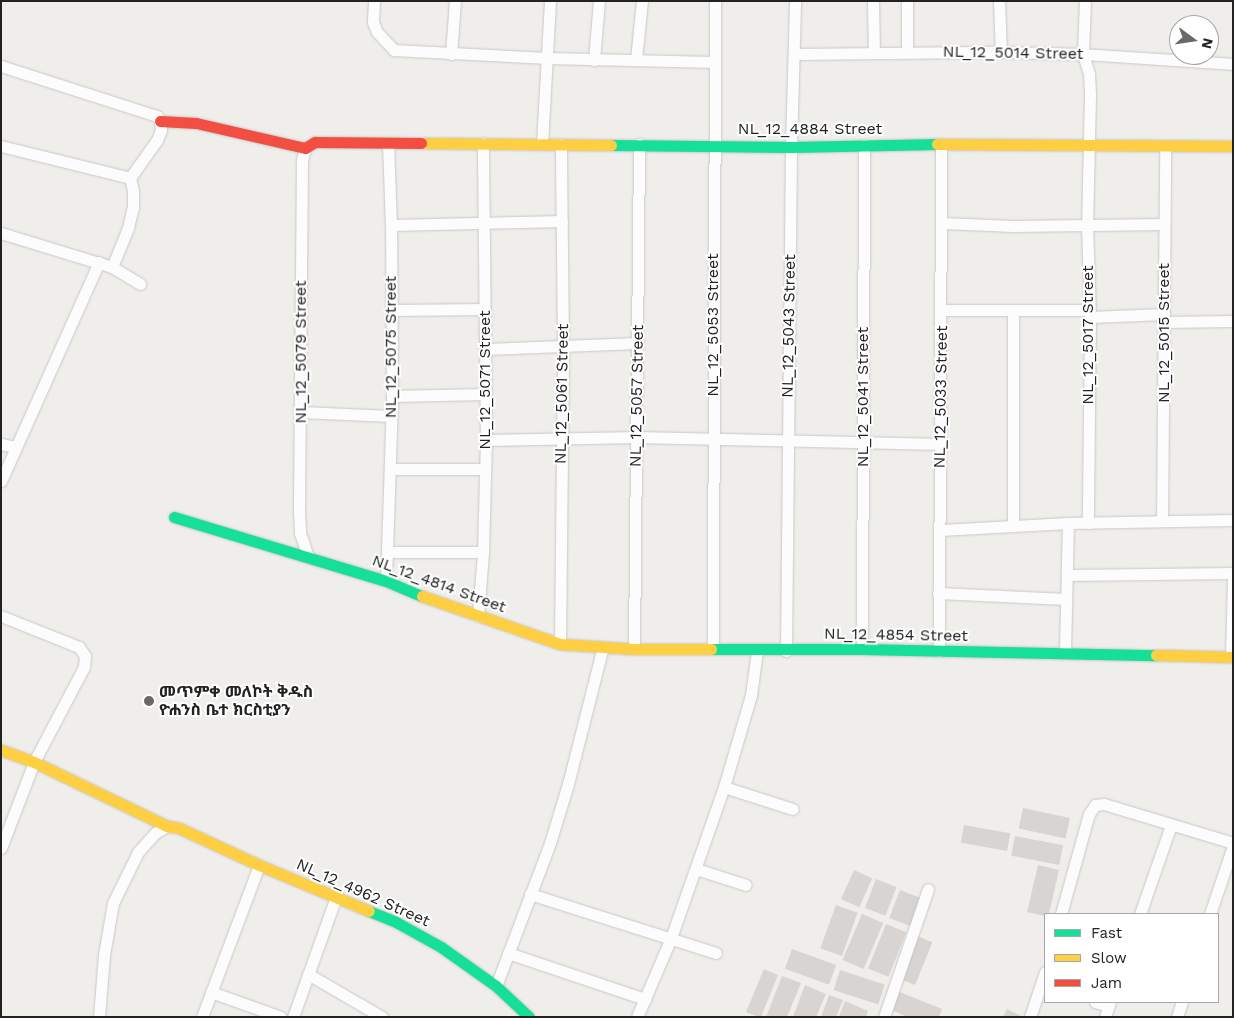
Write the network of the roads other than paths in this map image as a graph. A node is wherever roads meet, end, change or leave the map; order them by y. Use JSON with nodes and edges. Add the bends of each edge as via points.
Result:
{"nodes":[{"id":1,"x":374,"y":1,"type":"edge"},
{"id":2,"x":455,"y":1,"type":"edge"},
{"id":3,"x":550,"y":1,"type":"edge"},
{"id":4,"x":599,"y":1,"type":"edge"},
{"id":5,"x":642,"y":1,"type":"edge"},
{"id":6,"x":715,"y":1,"type":"edge"},
{"id":7,"x":795,"y":1,"type":"edge"},
{"id":8,"x":873,"y":1,"type":"edge"},
{"id":9,"x":907,"y":1,"type":"edge"},
{"id":10,"x":999,"y":1,"type":"edge"},
{"id":11,"x":1085,"y":1,"type":"edge"},
{"id":12,"x":907,"y":52,"type":"junction"},
{"id":13,"x":1001,"y":52,"type":"junction"},
{"id":14,"x":874,"y":53,"type":"junction"},
{"id":15,"x":452,"y":54,"type":"junction"},
{"id":16,"x":794,"y":54,"type":"junction"},
{"id":17,"x":1084,"y":54,"type":"junction"},
{"id":18,"x":548,"y":58,"type":"junction"},
{"id":19,"x":594,"y":60,"type":"junction"},
{"id":20,"x":636,"y":60,"type":"junction"},
{"id":21,"x":713,"y":62,"type":"junction"},
{"id":22,"x":1233,"y":64,"type":"edge"},
{"id":23,"x":1,"y":66,"type":"edge"},
{"id":24,"x":160,"y":121,"type":"junction"},
{"id":25,"x":388,"y":143,"type":"junction"},
{"id":26,"x":483,"y":143,"type":"junction"},
{"id":27,"x":542,"y":144,"type":"junction"},
{"id":28,"x":561,"y":144,"type":"junction"},
{"id":29,"x":639,"y":144,"type":"junction"},
{"id":30,"x":942,"y":144,"type":"junction"},
{"id":31,"x":864,"y":145,"type":"junction"},
{"id":32,"x":1,"y":146,"type":"edge"},
{"id":33,"x":714,"y":146,"type":"junction"},
{"id":34,"x":1088,"y":146,"type":"junction"},
{"id":35,"x":1165,"y":146,"type":"junction"},
{"id":36,"x":1233,"y":146,"type":"edge"},
{"id":37,"x":791,"y":147,"type":"junction"},
{"id":38,"x":305,"y":148,"type":"junction"},
{"id":39,"x":130,"y":178,"type":"junction"},
{"id":40,"x":562,"y":221,"type":"junction"},
{"id":41,"x":943,"y":223,"type":"junction"},
{"id":42,"x":485,"y":224,"type":"junction"},
{"id":43,"x":1164,"y":224,"type":"junction"},
{"id":44,"x":391,"y":225,"type":"junction"},
{"id":45,"x":1087,"y":225,"type":"junction"},
{"id":46,"x":1,"y":233,"type":"edge"},
{"id":47,"x":99,"y":262,"type":"junction"},
{"id":48,"x":112,"y":267,"type":"junction"},
{"id":49,"x":140,"y":284,"type":"dead end"},
{"id":50,"x":484,"y":309,"type":"junction"},
{"id":51,"x":392,"y":310,"type":"junction"},
{"id":52,"x":942,"y":310,"type":"junction"},
{"id":53,"x":1013,"y":310,"type":"junction"},
{"id":54,"x":1089,"y":313,"type":"junction"},
{"id":55,"x":1164,"y":318,"type":"junction"},
{"id":56,"x":1233,"y":321,"type":"edge"},
{"id":57,"x":638,"y":343,"type":"junction"},
{"id":58,"x":563,"y":347,"type":"junction"},
{"id":59,"x":486,"y":350,"type":"junction"},
{"id":60,"x":484,"y":394,"type":"junction"},
{"id":61,"x":392,"y":396,"type":"junction"},
{"id":62,"x":301,"y":412,"type":"junction"},
{"id":63,"x":391,"y":416,"type":"junction"},
{"id":64,"x":637,"y":437,"type":"junction"},
{"id":65,"x":712,"y":438,"type":"junction"},
{"id":66,"x":561,"y":439,"type":"junction"},
{"id":67,"x":787,"y":439,"type":"junction"},
{"id":68,"x":486,"y":440,"type":"junction"},
{"id":69,"x":862,"y":443,"type":"junction"},
{"id":70,"x":1,"y":444,"type":"edge"},
{"id":71,"x":941,"y":444,"type":"junction"},
{"id":72,"x":15,"y":447,"type":"junction"},
{"id":73,"x":390,"y":469,"type":"junction"},
{"id":74,"x":484,"y":470,"type":"junction"},
{"id":75,"x":1,"y":481,"type":"edge"},
{"id":76,"x":174,"y":516,"type":"dead end"},
{"id":77,"x":1233,"y":520,"type":"edge"},
{"id":78,"x":1162,"y":521,"type":"junction"},
{"id":79,"x":1068,"y":523,"type":"junction"},
{"id":80,"x":1088,"y":523,"type":"junction"},
{"id":81,"x":1013,"y":525,"type":"junction"},
{"id":82,"x":941,"y":530,"type":"junction"},
{"id":83,"x":389,"y":552,"type":"junction"},
{"id":84,"x":483,"y":552,"type":"junction"},
{"id":85,"x":308,"y":556,"type":"junction"},
{"id":86,"x":1233,"y":573,"type":"edge"},
{"id":87,"x":1068,"y":575,"type":"junction"},
{"id":88,"x":1233,"y":579,"type":"edge"},
{"id":89,"x":386,"y":581,"type":"junction"},
{"id":90,"x":938,"y":594,"type":"junction"},
{"id":91,"x":1066,"y":599,"type":"junction"},
{"id":92,"x":1,"y":616,"type":"edge"},
{"id":93,"x":478,"y":616,"type":"junction"},
{"id":94,"x":560,"y":644,"type":"junction"},
{"id":95,"x":603,"y":647,"type":"junction"},
{"id":96,"x":634,"y":649,"type":"junction"},
{"id":97,"x":862,"y":649,"type":"junction"},
{"id":98,"x":713,"y":650,"type":"junction"},
{"id":99,"x":757,"y":651,"type":"junction"},
{"id":100,"x":786,"y":651,"type":"junction"},
{"id":101,"x":939,"y":651,"type":"junction"},
{"id":102,"x":1065,"y":653,"type":"junction"},
{"id":103,"x":1232,"y":657,"type":"edge"},
{"id":104,"x":1,"y":750,"type":"edge"},
{"id":105,"x":34,"y":762,"type":"junction"},
{"id":106,"x":724,"y":787,"type":"junction"},
{"id":107,"x":793,"y":809,"type":"dead end"},
{"id":108,"x":1171,"y":825,"type":"junction"},
{"id":109,"x":167,"y":826,"type":"junction"},
{"id":110,"x":1233,"y":844,"type":"edge"},
{"id":111,"x":1,"y":848,"type":"edge"},
{"id":112,"x":259,"y":865,"type":"junction"},
{"id":113,"x":696,"y":869,"type":"junction"},
{"id":114,"x":746,"y":885,"type":"dead end"},
{"id":115,"x":928,"y":889,"type":"dead end"},
{"id":116,"x":530,"y":894,"type":"junction"},
{"id":117,"x":336,"y":897,"type":"junction"},
{"id":118,"x":1061,"y":913,"type":"edge"},
{"id":119,"x":1140,"y":913,"type":"edge"},
{"id":120,"x":1210,"y":913,"type":"edge"},
{"id":121,"x":672,"y":938,"type":"junction"},
{"id":122,"x":508,"y":953,"type":"junction"},
{"id":123,"x":716,"y":953,"type":"dead end"},
{"id":124,"x":308,"y":974,"type":"junction"},
{"id":125,"x":1043,"y":985,"type":"edge"},
{"id":126,"x":496,"y":986,"type":"junction"},
{"id":127,"x":210,"y":992,"type":"junction"},
{"id":128,"x":645,"y":999,"type":"junction"},
{"id":129,"x":1182,"y":1003,"type":"edge"},
{"id":130,"x":888,"y":1016,"type":"edge"},
{"id":131,"x":100,"y":1017,"type":"edge"},
{"id":132,"x":202,"y":1017,"type":"edge"},
{"id":133,"x":281,"y":1017,"type":"edge"},
{"id":134,"x":293,"y":1017,"type":"edge"},
{"id":135,"x":382,"y":1017,"type":"edge"},
{"id":136,"x":529,"y":1017,"type":"edge"},
{"id":137,"x":637,"y":1017,"type":"edge"},
{"id":138,"x":1030,"y":1017,"type":"edge"},
{"id":139,"x":1176,"y":1017,"type":"edge"}],
"edges":[{"from":1,"to":15,"type":"street","via":[[373,22],[377,32],[394,50]]},
{"from":2,"to":15,"type":"street"},
{"from":3,"to":18,"type":"street"},
{"from":4,"to":19,"type":"street"},
{"from":5,"to":20,"type":"street"},
{"from":6,"to":21,"type":"street","name":"NL_12_5053 Street"},
{"from":7,"to":16,"type":"street","name":"NL_12_5043 Street"},
{"from":8,"to":14,"type":"street"},
{"from":9,"to":12,"type":"street"},
{"from":10,"to":13,"type":"street"},
{"from":11,"to":17,"type":"street","name":"NL_12_5017 Street"},
{"from":12,"to":13,"type":"street","name":"NL_12_5014 Street"},
{"from":12,"to":14,"type":"street","name":"NL_12_5014 Street"},
{"from":13,"to":17,"type":"street","name":"NL_12_5014 Street"},
{"from":14,"to":16,"type":"street","name":"NL_12_5014 Street"},
{"from":15,"to":18,"type":"street"},
{"from":16,"to":37,"type":"street","name":"NL_12_5043 Street"},
{"from":17,"to":22,"type":"street","name":"NL_12_5014 Street"},
{"from":17,"to":34,"type":"street","name":"NL_12_5017 Street","via":[[1089,74]]},
{"from":18,"to":19,"type":"street"},
{"from":18,"to":27,"type":"street"},
{"from":19,"to":20,"type":"street"},
{"from":20,"to":21,"type":"street"},
{"from":21,"to":33,"type":"street","name":"NL_12_5053 Street"},
{"from":23,"to":24,"type":"street","via":[[150,113]]},
{"from":24,"to":38,"type":"street","via":[[196,123]]},
{"from":24,"to":39,"type":"street","via":[[157,140]]},
{"from":25,"to":26,"type":"street","name":"NL_12_4884 Street"},
{"from":25,"to":38,"type":"street","name":"NL_12_4884 Street","via":[[314,142]]},
{"from":25,"to":44,"type":"street","name":"NL_12_5075 Street"},
{"from":26,"to":27,"type":"street","name":"NL_12_4884 Street"},
{"from":26,"to":42,"type":"street","name":"NL_12_5071 Street"},
{"from":27,"to":28,"type":"street","name":"NL_12_4884 Street"},
{"from":28,"to":29,"type":"street","name":"NL_12_4884 Street"},
{"from":28,"to":40,"type":"street","name":"NL_12_5061 Street"},
{"from":29,"to":33,"type":"street","name":"NL_12_4884 Street"},
{"from":29,"to":57,"type":"street","name":"NL_12_5057 Street"},
{"from":30,"to":31,"type":"street","name":"NL_12_4884 Street"},
{"from":30,"to":34,"type":"street","name":"NL_12_4884 Street"},
{"from":30,"to":41,"type":"street","name":"NL_12_5033 Street"},
{"from":31,"to":37,"type":"street","name":"NL_12_4884 Street"},
{"from":31,"to":69,"type":"street","name":"NL_12_5041 Street"},
{"from":32,"to":39,"type":"street"},
{"from":33,"to":37,"type":"street","name":"NL_12_4884 Street"},
{"from":33,"to":65,"type":"street","name":"NL_12_5053 Street"},
{"from":34,"to":35,"type":"street","name":"NL_12_4884 Street"},
{"from":34,"to":45,"type":"street","name":"NL_12_5017 Street"},
{"from":35,"to":36,"type":"street","name":"NL_12_4884 Street"},
{"from":35,"to":43,"type":"street","name":"NL_12_5015 Street"},
{"from":37,"to":67,"type":"street","name":"NL_12_5043 Street"},
{"from":38,"to":62,"type":"street","name":"NL_12_5079 Street","via":[[302,160]]},
{"from":39,"to":48,"type":"street","via":[[133,207]]},
{"from":40,"to":42,"type":"street"},
{"from":40,"to":58,"type":"street","name":"NL_12_5061 Street"},
{"from":41,"to":45,"type":"street"},
{"from":41,"to":52,"type":"street","name":"NL_12_5033 Street"},
{"from":42,"to":44,"type":"street"},
{"from":42,"to":50,"type":"street","name":"NL_12_5071 Street"},
{"from":43,"to":45,"type":"street"},
{"from":43,"to":55,"type":"street","name":"NL_12_5015 Street"},
{"from":44,"to":51,"type":"street","name":"NL_12_5075 Street"},
{"from":45,"to":54,"type":"street","name":"NL_12_5017 Street"},
{"from":46,"to":47,"type":"street"},
{"from":47,"to":48,"type":"street"},
{"from":47,"to":72,"type":"street"},
{"from":48,"to":49,"type":"street"},
{"from":50,"to":51,"type":"street"},
{"from":50,"to":59,"type":"street","name":"NL_12_5071 Street"},
{"from":51,"to":61,"type":"street","name":"NL_12_5075 Street"},
{"from":52,"to":53,"type":"street"},
{"from":52,"to":71,"type":"street","name":"NL_12_5033 Street"},
{"from":53,"to":54,"type":"street"},
{"from":53,"to":81,"type":"street"},
{"from":54,"to":55,"type":"street"},
{"from":54,"to":80,"type":"street","name":"NL_12_5017 Street"},
{"from":55,"to":56,"type":"street"},
{"from":55,"to":78,"type":"street","name":"NL_12_5015 Street"},
{"from":57,"to":58,"type":"street"},
{"from":57,"to":64,"type":"street","name":"NL_12_5057 Street"},
{"from":58,"to":59,"type":"street"},
{"from":58,"to":66,"type":"street","name":"NL_12_5061 Street"},
{"from":59,"to":60,"type":"street","name":"NL_12_5071 Street"},
{"from":60,"to":61,"type":"street"},
{"from":60,"to":68,"type":"street","name":"NL_12_5071 Street"},
{"from":61,"to":63,"type":"street","name":"NL_12_5075 Street"},
{"from":62,"to":63,"type":"street"},
{"from":62,"to":85,"type":"street","name":"NL_12_5079 Street","via":[[300,533]]},
{"from":63,"to":73,"type":"street","name":"NL_12_5075 Street"},
{"from":64,"to":65,"type":"street"},
{"from":64,"to":66,"type":"street"},
{"from":64,"to":96,"type":"street","name":"NL_12_5057 Street"},
{"from":65,"to":67,"type":"street"},
{"from":65,"to":98,"type":"street","name":"NL_12_5053 Street"},
{"from":66,"to":68,"type":"street"},
{"from":66,"to":94,"type":"street","name":"NL_12_5061 Street"},
{"from":67,"to":69,"type":"street"},
{"from":67,"to":100,"type":"street","name":"NL_12_5043 Street"},
{"from":68,"to":74,"type":"street","name":"NL_12_5071 Street"},
{"from":69,"to":71,"type":"street"},
{"from":69,"to":97,"type":"street","name":"NL_12_5041 Street"},
{"from":70,"to":72,"type":"street"},
{"from":71,"to":82,"type":"street","name":"NL_12_5033 Street"},
{"from":72,"to":75,"type":"street"},
{"from":73,"to":74,"type":"street"},
{"from":73,"to":83,"type":"street","name":"NL_12_5075 Street"},
{"from":74,"to":84,"type":"street","name":"NL_12_5071 Street"},
{"from":76,"to":85,"type":"street","name":"NL_12_4814 Street"},
{"from":77,"to":78,"type":"street"},
{"from":78,"to":80,"type":"street"},
{"from":79,"to":80,"type":"street"},
{"from":79,"to":81,"type":"street"},
{"from":79,"to":87,"type":"street"},
{"from":81,"to":82,"type":"street"},
{"from":82,"to":90,"type":"street","name":"NL_12_5033 Street"},
{"from":83,"to":84,"type":"street"},
{"from":83,"to":89,"type":"street","name":"NL_12_5075 Street"},
{"from":84,"to":93,"type":"street","name":"NL_12_5071 Street"},
{"from":85,"to":89,"type":"street","name":"NL_12_4814 Street"},
{"from":86,"to":87,"type":"street"},
{"from":87,"to":91,"type":"street"},
{"from":88,"to":103,"type":"street"},
{"from":89,"to":93,"type":"street","name":"NL_12_4814 Street"},
{"from":90,"to":91,"type":"street"},
{"from":90,"to":101,"type":"street","name":"NL_12_5033 Street"},
{"from":91,"to":102,"type":"street"},
{"from":92,"to":105,"type":"street","via":[[78,647],[85,656],[84,667]]},
{"from":93,"to":94,"type":"street","name":"NL_12_4814 Street"},
{"from":94,"to":95,"type":"street","name":"NL_12_4854 Street"},
{"from":95,"to":96,"type":"street","name":"NL_12_4854 Street"},
{"from":95,"to":116,"type":"street","via":[[568,784]]},
{"from":96,"to":98,"type":"street","name":"NL_12_4854 Street"},
{"from":97,"to":100,"type":"street","name":"NL_12_4854 Street"},
{"from":97,"to":101,"type":"street","name":"NL_12_4854 Street"},
{"from":98,"to":99,"type":"street","name":"NL_12_4854 Street"},
{"from":99,"to":100,"type":"street","name":"NL_12_4854 Street"},
{"from":99,"to":106,"type":"street","via":[[751,695]]},
{"from":101,"to":102,"type":"street","name":"NL_12_4854 Street"},
{"from":102,"to":103,"type":"street","name":"NL_12_4854 Street"},
{"from":104,"to":105,"type":"street","name":"NL_12_4962 Street"},
{"from":105,"to":109,"type":"street","name":"NL_12_4962 Street"},
{"from":105,"to":111,"type":"street"},
{"from":106,"to":107,"type":"street"},
{"from":106,"to":113,"type":"street"},
{"from":108,"to":110,"type":"street"},
{"from":108,"to":118,"type":"street","via":[[1104,804],[1095,805],[1089,814]]},
{"from":108,"to":119,"type":"street"},
{"from":109,"to":112,"type":"street","name":"NL_12_4962 Street","via":[[179,828]]},
{"from":109,"to":131,"type":"street","via":[[155,833],[138,852],[113,903],[104,955]]},
{"from":110,"to":120,"type":"street"},
{"from":112,"to":117,"type":"street","name":"NL_12_4962 Street"},
{"from":112,"to":127,"type":"street"},
{"from":113,"to":114,"type":"street"},
{"from":113,"to":121,"type":"street"},
{"from":115,"to":130,"type":"street"},
{"from":116,"to":121,"type":"street"},
{"from":116,"to":122,"type":"street"},
{"from":117,"to":124,"type":"street"},
{"from":117,"to":126,"type":"street","name":"NL_12_4962 Street","via":[[411,931]]},
{"from":121,"to":123,"type":"street"},
{"from":121,"to":128,"type":"street"},
{"from":122,"to":126,"type":"street"},
{"from":122,"to":128,"type":"street"},
{"from":124,"to":134,"type":"street"},
{"from":124,"to":135,"type":"street"},
{"from":125,"to":138,"type":"street"},
{"from":126,"to":136,"type":"street","name":"NL_12_4962 Street"},
{"from":127,"to":132,"type":"street"},
{"from":127,"to":133,"type":"street"},
{"from":128,"to":137,"type":"street"},
{"from":129,"to":139,"type":"street"}]}
